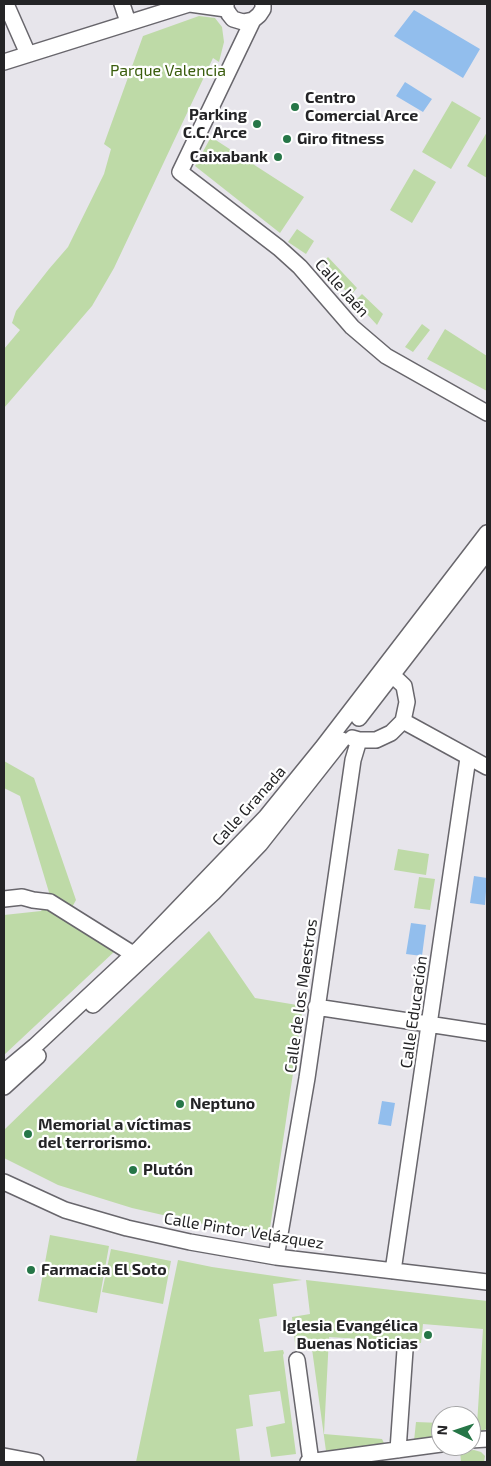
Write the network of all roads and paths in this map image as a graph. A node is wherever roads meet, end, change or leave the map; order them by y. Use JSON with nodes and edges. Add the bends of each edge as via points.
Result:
{"nodes":[{"id":1,"x":6,"y":4,"type":"edge"},
{"id":2,"x":122,"y":4,"type":"edge"},
{"id":3,"x":190,"y":4,"type":"edge"},
{"id":4,"x":263,"y":4,"type":"edge"},
{"id":5,"x":229,"y":10,"type":"edge"},
{"id":6,"x":254,"y":20,"type":"junction"},
{"id":7,"x":128,"y":22,"type":"junction"},
{"id":8,"x":28,"y":54,"type":"junction"},
{"id":9,"x":233,"y":61,"type":"junction"},
{"id":10,"x":4,"y":62,"type":"edge"},
{"id":11,"x":487,"y":413,"type":"edge"},
{"id":12,"x":487,"y":533,"type":"edge"},
{"id":13,"x":487,"y":552,"type":"edge"},
{"id":14,"x":389,"y":671,"type":"junction"},
{"id":15,"x":403,"y":722,"type":"junction"},
{"id":16,"x":352,"y":738,"type":"junction"},
{"id":17,"x":468,"y":758,"type":"junction"},
{"id":18,"x":487,"y":767,"type":"edge"},
{"id":19,"x":4,"y":899,"type":"edge"},
{"id":20,"x":133,"y":954,"type":"junction"},
{"id":21,"x":316,"y":1008,"type":"junction"},
{"id":22,"x":430,"y":1024,"type":"junction"},
{"id":23,"x":487,"y":1033,"type":"edge"},
{"id":24,"x":4,"y":1072,"type":"edge"},
{"id":25,"x":4,"y":1088,"type":"edge"},
{"id":26,"x":4,"y":1182,"type":"edge"},
{"id":27,"x":276,"y":1257,"type":"junction"},
{"id":28,"x":393,"y":1271,"type":"junction"},
{"id":29,"x":487,"y":1282,"type":"edge"},
{"id":30,"x":405,"y":1350,"type":"dead end"},
{"id":31,"x":297,"y":1360,"type":"dead end"},
{"id":32,"x":431,"y":1445,"type":"edge"},
{"id":33,"x":398,"y":1450,"type":"junction"},
{"id":34,"x":365,"y":1458,"type":"edge"},
{"id":35,"x":11,"y":1459,"type":"edge"},
{"id":36,"x":36,"y":1462,"type":"edge"},
{"id":37,"x":309,"y":1462,"type":"edge"}],
"edges":[{"from":1,"to":8,"type":"street"},
{"from":2,"to":7,"type":"street"},
{"from":3,"to":5,"type":"street"},
{"from":3,"to":7,"type":"street"},
{"from":4,"to":6,"type":"street"},
{"from":5,"to":6,"type":"street","via":[[243,22]]},
{"from":5,"to":9,"type":"street","via":[[236,37]]},
{"from":6,"to":9,"type":"street"},
{"from":7,"to":8,"type":"street"},
{"from":8,"to":10,"type":"street"},
{"from":9,"to":11,"type":"street","name":"Calle Jaén","via":[[180,172],[279,248],[300,267],[352,327],[386,356]]},
{"from":12,"to":14,"type":"street","name":"Calle Granada"},
{"from":13,"to":14,"type":"street","name":"Calle Granada"},
{"from":14,"to":15,"type":"street","via":[[404,686],[407,702]]},
{"from":14,"to":16,"type":"street","name":"Calle Granada"},
{"from":14,"to":20,"type":"street","name":"Calle Granada","via":[[266,817]]},
{"from":15,"to":16,"type":"street","via":[[376,740]]},
{"from":15,"to":17,"type":"street"},
{"from":16,"to":21,"type":"street","name":"Calle de los Maestros","via":[[353,760]]},
{"from":16,"to":25,"type":"street","name":"Calle Granada","via":[[213,893]]},
{"from":17,"to":18,"type":"street"},
{"from":17,"to":22,"type":"street","name":"Calle Educación"},
{"from":19,"to":20,"type":"street","via":[[22,896],[50,902]]},
{"from":20,"to":24,"type":"street","name":"Calle Granada"},
{"from":21,"to":22,"type":"street"},
{"from":21,"to":27,"type":"street","name":"Calle de los Maestros"},
{"from":22,"to":23,"type":"street"},
{"from":22,"to":28,"type":"street","name":"Calle Educación"},
{"from":26,"to":27,"type":"street","name":"Calle Pintor Velázquez","via":[[65,1210],[127,1228]]},
{"from":27,"to":28,"type":"street","name":"Calle Pintor Velázquez"},
{"from":28,"to":29,"type":"street","name":"Calle Pintor Velázquez"},
{"from":30,"to":33,"type":"street"},
{"from":31,"to":37,"type":"street"},
{"from":32,"to":33,"type":"street"},
{"from":33,"to":34,"type":"street"},
{"from":34,"to":37,"type":"street"},
{"from":35,"to":36,"type":"street"}]}
